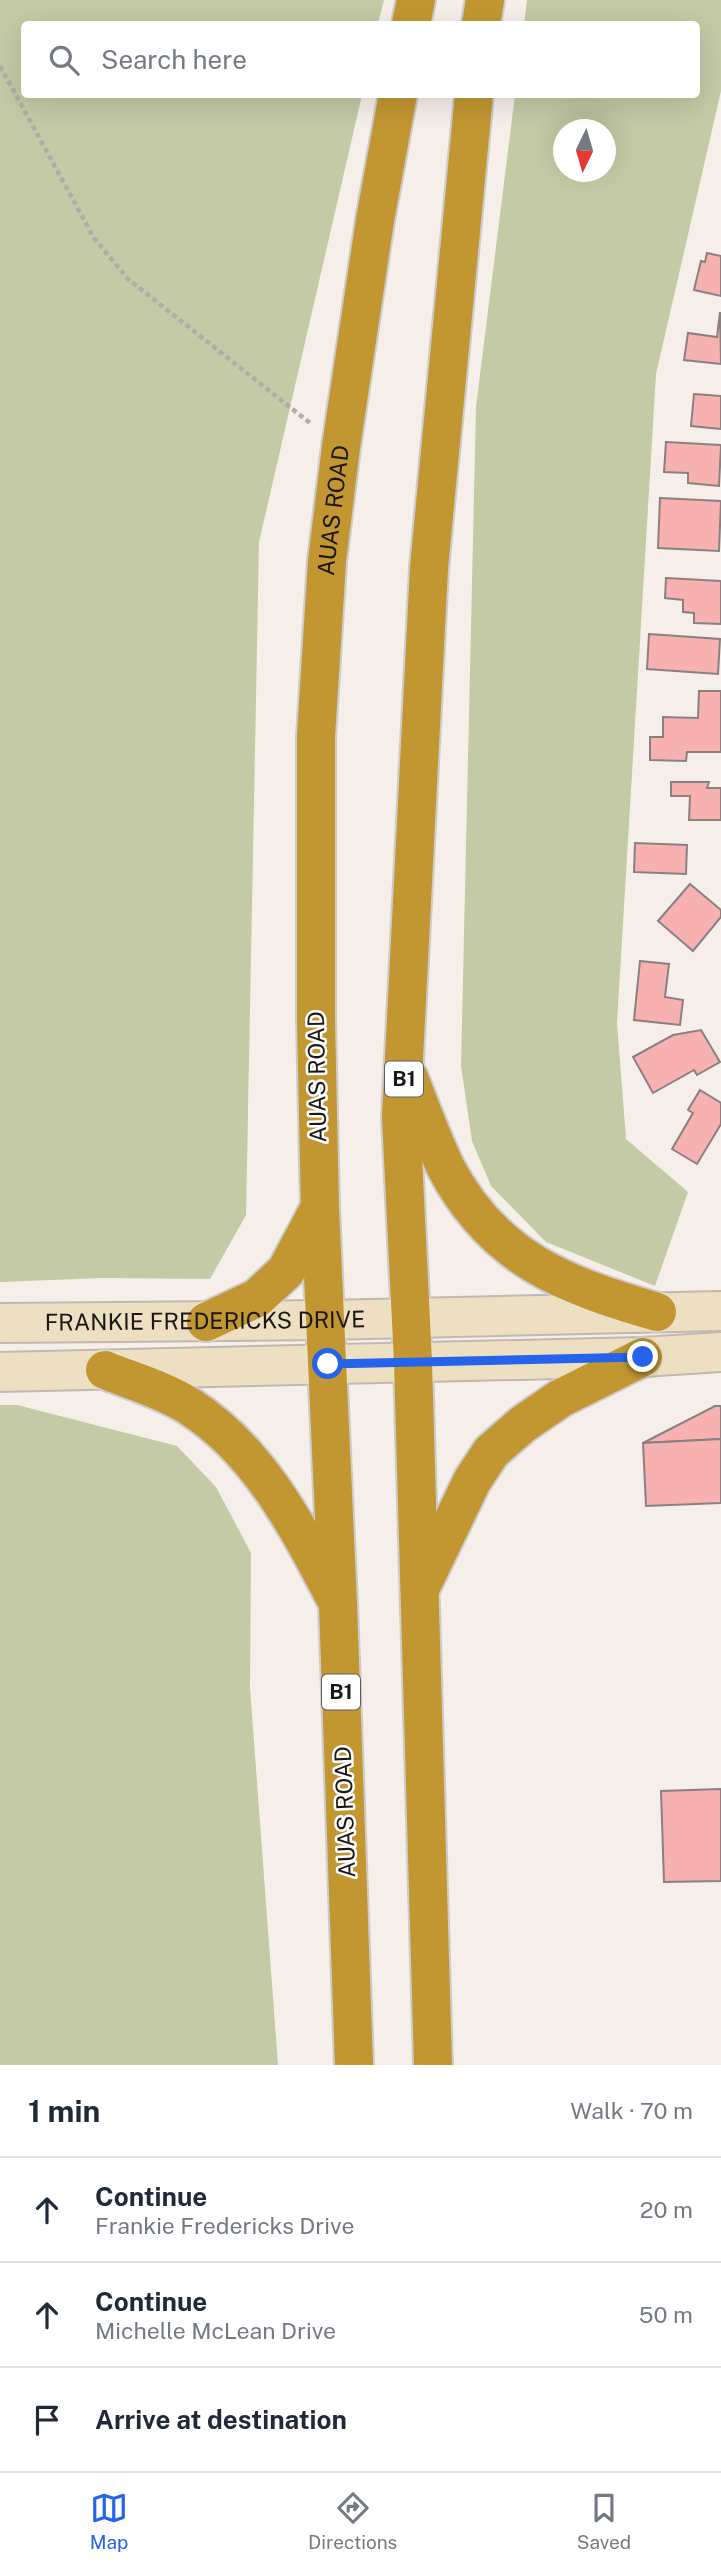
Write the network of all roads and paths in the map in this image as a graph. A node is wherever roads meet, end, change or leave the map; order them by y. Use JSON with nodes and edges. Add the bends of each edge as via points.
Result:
{"nodes":[{"id":1,"x":416,"y":0,"type":"edge"},
{"id":2,"x":485,"y":0,"type":"edge"},
{"id":3,"x":412,"y":21,"type":"edge"},
{"id":4,"x":482,"y":21,"type":"edge"},
{"id":5,"x":0,"y":66,"type":"edge"},
{"id":6,"x":397,"y":98,"type":"edge"},
{"id":7,"x":474,"y":98,"type":"edge"},
{"id":8,"x":341,"y":447,"type":"junction"},
{"id":9,"x":404,"y":1066,"type":"junction"},
{"id":10,"x":320,"y":1208,"type":"junction"},
{"id":11,"x":721,"y":1311,"type":"edge"},
{"id":12,"x":657,"y":1312,"type":"junction"},
{"id":13,"x":410,"y":1318,"type":"junction"},
{"id":14,"x":326,"y":1320,"type":"junction"},
{"id":15,"x":206,"y":1322,"type":"junction"},
{"id":16,"x":0,"y":1323,"type":"edge"},
{"id":17,"x":721,"y":1352,"type":"edge"},
{"id":18,"x":643,"y":1357,"type":"junction"},
{"id":19,"x":412,"y":1362,"type":"junction"},
{"id":20,"x":328,"y":1364,"type":"junction"},
{"id":21,"x":105,"y":1370,"type":"junction"},
{"id":22,"x":0,"y":1372,"type":"edge"},
{"id":23,"x":419,"y":1590,"type":"junction"},
{"id":24,"x":338,"y":1604,"type":"junction"},
{"id":25,"x":354,"y":2065,"type":"edge"},
{"id":26,"x":433,"y":2065,"type":"edge"}],
"edges":[{"from":1,"to":3,"type":"highway"},
{"from":2,"to":4,"type":"highway"},
{"from":5,"to":8,"type":"path","via":[[94,238],[128,279]]},
{"from":6,"to":8,"type":"highway","name":"AUAS ROAD","number":"B1"},
{"from":7,"to":9,"type":"highway","number":"B1","via":[[429,568]]},
{"from":8,"to":10,"type":"highway","name":"AUAS ROAD","number":"B1","via":[[327,561],[316,736]]},
{"from":9,"to":12,"type":"highway","via":[[445,1166],[477,1215],[499,1237],[553,1276]]},
{"from":9,"to":13,"type":"highway","number":"B1","via":[[401,1117]]},
{"from":10,"to":14,"type":"highway","name":"AUAS ROAD","number":"B1"},
{"from":10,"to":15,"type":"highway","via":[[286,1270],[257,1298]]},
{"from":11,"to":12,"type":"main road","name":"FRANKIE FREDERICKS DRIVE"},
{"from":12,"to":13,"type":"main road","name":"FRANKIE FREDERICKS DRIVE"},
{"from":13,"to":14,"type":"main road","name":"FRANKIE FREDERICKS DRIVE"},
{"from":13,"to":19,"type":"highway","number":"B1"},
{"from":14,"to":15,"type":"main road","name":"FRANKIE FREDERICKS DRIVE"},
{"from":14,"to":20,"type":"highway","name":"AUAS ROAD","number":"B1"},
{"from":15,"to":16,"type":"main road","name":"FRANKIE FREDERICKS DRIVE"},
{"from":17,"to":18,"type":"main road","name":"FRANKIE FREDERICKS DRIVE"},
{"from":18,"to":19,"type":"main road","name":"FRANKIE FREDERICKS DRIVE"},
{"from":18,"to":23,"type":"highway","via":[[561,1398],[491,1452]]},
{"from":19,"to":20,"type":"main road","name":"FRANKIE FREDERICKS DRIVE"},
{"from":19,"to":23,"type":"highway","number":"B1"},
{"from":20,"to":21,"type":"main road","name":"FRANKIE FREDERICKS DRIVE"},
{"from":20,"to":24,"type":"highway","name":"AUAS ROAD","number":"B1"},
{"from":21,"to":22,"type":"main road","name":"FRANKIE FREDERICKS DRIVE"},
{"from":21,"to":24,"type":"highway","via":[[186,1404],[233,1440],[257,1466],[302,1536]]},
{"from":23,"to":26,"type":"highway","number":"B1"},
{"from":24,"to":25,"type":"highway","name":"AUAS ROAD","number":"B1"}]}
